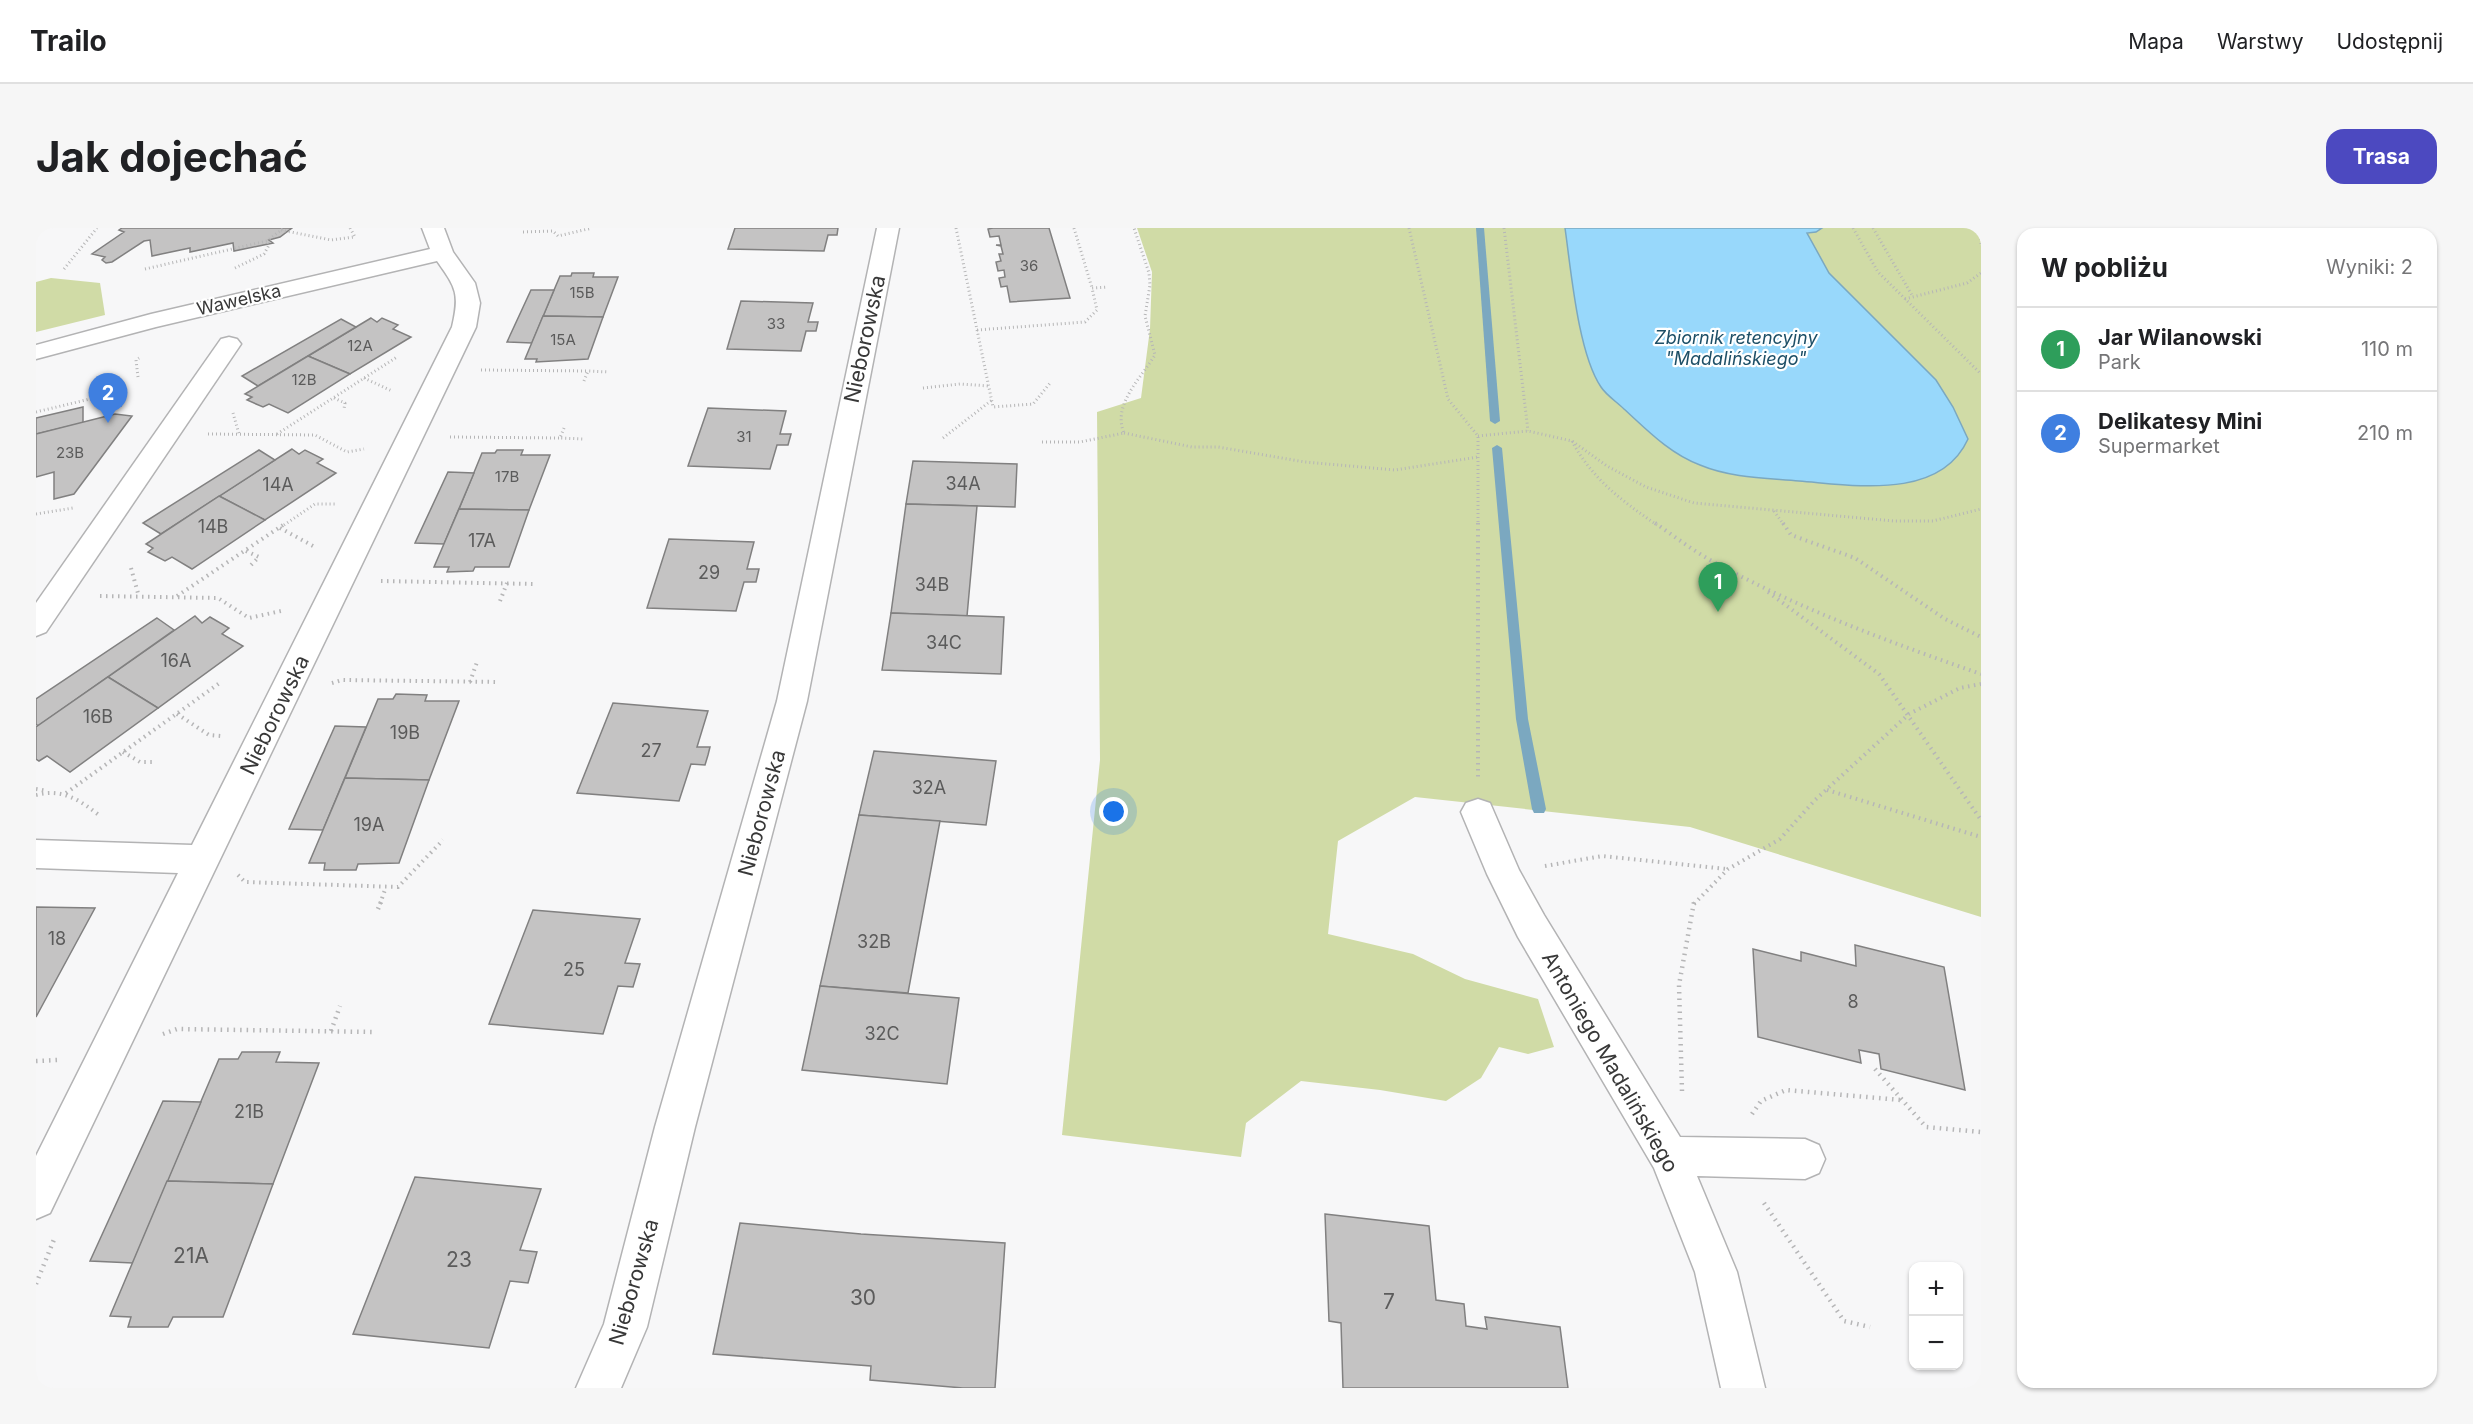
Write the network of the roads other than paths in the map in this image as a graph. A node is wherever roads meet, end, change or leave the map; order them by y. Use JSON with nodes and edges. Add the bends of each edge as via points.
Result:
{"nodes":[{"id":1,"x":433,"y":228,"type":"edge"},
{"id":2,"x":888,"y":228,"type":"edge"},
{"id":3,"x":442,"y":253,"type":"junction"},
{"id":4,"x":229,"y":344,"type":"dead end"},
{"id":5,"x":36,"y":352,"type":"edge"},
{"id":6,"x":36,"y":626,"type":"edge"},
{"id":7,"x":1478,"y":812,"type":"road end"},
{"id":8,"x":36,"y":854,"type":"edge"},
{"id":9,"x":204,"y":860,"type":"junction"},
{"id":10,"x":1669,"y":1156,"type":"junction"},
{"id":11,"x":1805,"y":1159,"type":"dead end"},
{"id":12,"x":36,"y":1199,"type":"edge"},
{"id":13,"x":597,"y":1388,"type":"edge"},
{"id":14,"x":1743,"y":1388,"type":"edge"}],
"edges":[{"from":1,"to":3,"type":"street","name":"Nieborowska"},
{"from":2,"to":13,"type":"street","name":"Nieborowska","via":[[792,701],[675,1127],[625,1327]]},
{"from":3,"to":5,"type":"street","name":"Wawelska","via":[[157,319]]},
{"from":3,"to":9,"type":"street","name":"Nieborowska","via":[[464,283],[469,303],[464,327]]},
{"from":4,"to":6,"type":"street"},
{"from":7,"to":10,"type":"street","name":"Antoniego Madalińskiego","via":[[1531,926]]},
{"from":8,"to":9,"type":"street"},
{"from":9,"to":12,"type":"street","name":"Nieborowska"},
{"from":10,"to":11,"type":"street"},
{"from":10,"to":14,"type":"street","name":"Antoniego Madalińskiego","via":[[1716,1272]]}]}
